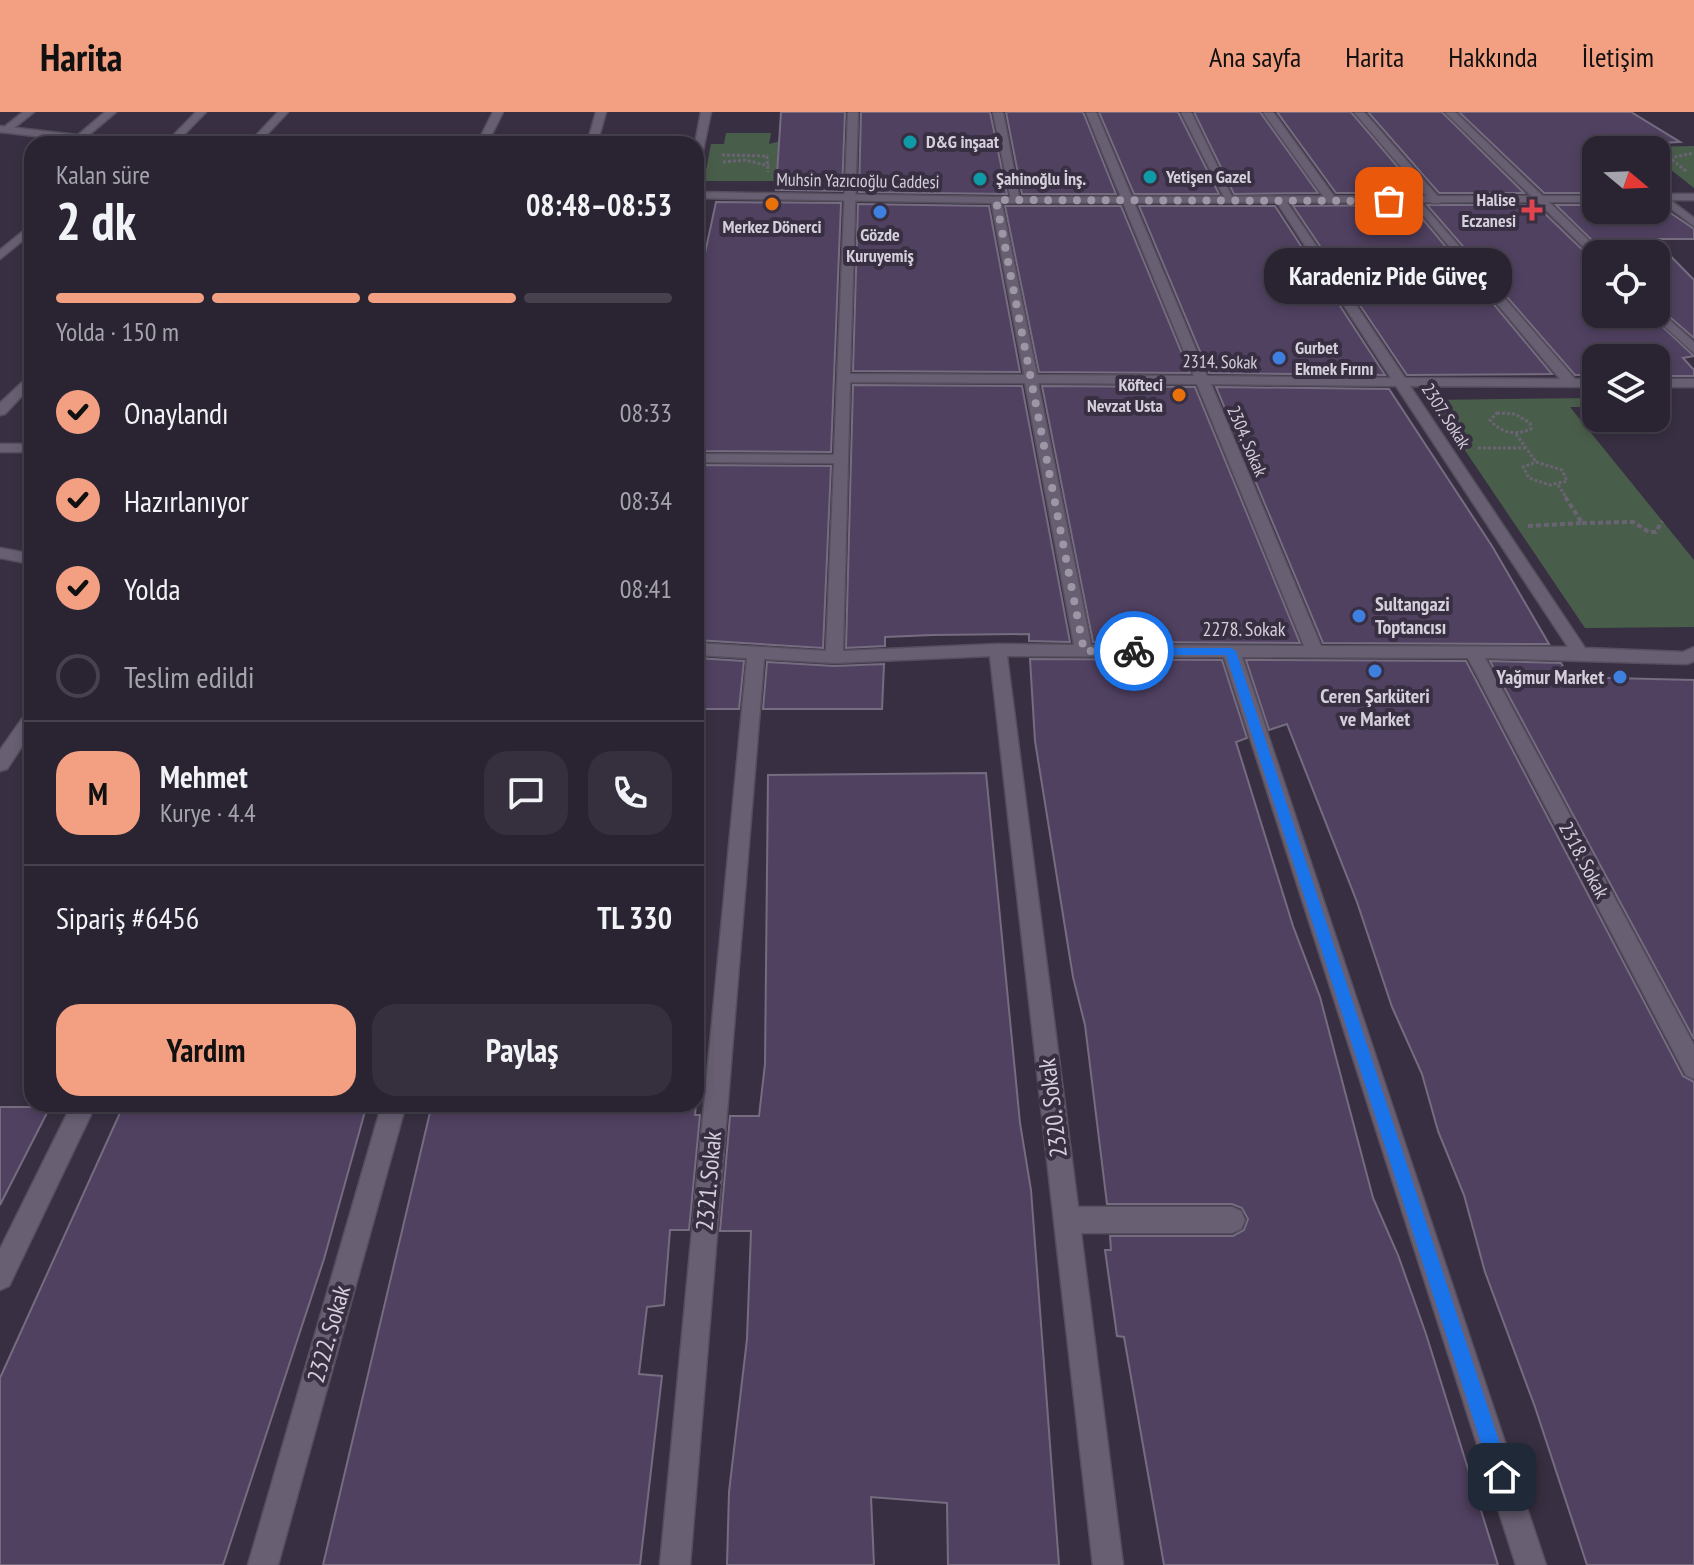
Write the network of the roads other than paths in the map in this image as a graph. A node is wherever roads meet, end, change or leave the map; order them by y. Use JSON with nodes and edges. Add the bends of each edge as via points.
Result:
{"nodes":[{"id":1,"x":29,"y":112,"type":"edge"},
{"id":2,"x":111,"y":112,"type":"edge"},
{"id":3,"x":201,"y":112,"type":"edge"},
{"id":4,"x":283,"y":112,"type":"edge"},
{"id":5,"x":498,"y":112,"type":"edge"},
{"id":6,"x":601,"y":112,"type":"edge"},
{"id":7,"x":706,"y":112,"type":"edge"},
{"id":8,"x":853,"y":112,"type":"edge"},
{"id":9,"x":998,"y":112,"type":"edge"},
{"id":10,"x":1091,"y":112,"type":"edge"},
{"id":11,"x":1186,"y":112,"type":"edge"},
{"id":12,"x":1268,"y":112,"type":"edge"},
{"id":13,"x":1359,"y":112,"type":"edge"},
{"id":14,"x":1450,"y":112,"type":"edge"},
{"id":15,"x":6,"y":130,"type":"edge"},
{"id":16,"x":62,"y":136,"type":"edge"},
{"id":17,"x":82,"y":136,"type":"edge"},
{"id":18,"x":178,"y":136,"type":"edge"},
{"id":19,"x":260,"y":136,"type":"edge"},
{"id":20,"x":486,"y":136,"type":"edge"},
{"id":21,"x":594,"y":136,"type":"edge"},
{"id":22,"x":701,"y":136,"type":"edge"},
{"id":23,"x":0,"y":140,"type":"edge"},
{"id":24,"x":704,"y":195,"type":"edge"},
{"id":25,"x":850,"y":197,"type":"junction"},
{"id":26,"x":1670,"y":197,"type":"edge"},
{"id":27,"x":1694,"y":197,"type":"edge"},
{"id":28,"x":1582,"y":199,"type":"edge"},
{"id":29,"x":996,"y":200,"type":"junction"},
{"id":30,"x":1016,"y":200,"type":"junction"},
{"id":31,"x":1127,"y":200,"type":"junction"},
{"id":32,"x":1542,"y":200,"type":"junction"},
{"id":33,"x":1231,"y":201,"type":"junction"},
{"id":34,"x":1281,"y":201,"type":"junction"},
{"id":35,"x":1332,"y":201,"type":"junction"},
{"id":36,"x":1417,"y":201,"type":"junction"},
{"id":37,"x":1436,"y":201,"type":"junction"},
{"id":38,"x":1670,"y":205,"type":"edge"},
{"id":39,"x":1694,"y":223,"type":"edge"},
{"id":40,"x":24,"y":234,"type":"edge"},
{"id":41,"x":1583,"y":240,"type":"edge"},
{"id":42,"x":0,"y":256,"type":"edge"},
{"id":43,"x":1670,"y":326,"type":"edge"},
{"id":44,"x":1694,"y":349,"type":"edge"},
{"id":45,"x":844,"y":378,"type":"junction"},
{"id":46,"x":1030,"y":379,"type":"junction"},
{"id":47,"x":1202,"y":380,"type":"junction"},
{"id":48,"x":1571,"y":383,"type":"junction"},
{"id":49,"x":1582,"y":383,"type":"edge"},
{"id":50,"x":1670,"y":383,"type":"edge"},
{"id":51,"x":1694,"y":383,"type":"edge"},
{"id":52,"x":1403,"y":384,"type":"junction"},
{"id":53,"x":24,"y":386,"type":"edge"},
{"id":54,"x":0,"y":411,"type":"edge"},
{"id":55,"x":0,"y":448,"type":"edge"},
{"id":56,"x":24,"y":448,"type":"edge"},
{"id":57,"x":704,"y":458,"type":"edge"},
{"id":58,"x":842,"y":459,"type":"junction"},
{"id":59,"x":3,"y":559,"type":"edge"},
{"id":60,"x":24,"y":559,"type":"edge"},
{"id":61,"x":704,"y":650,"type":"edge"},
{"id":62,"x":998,"y":650,"type":"junction"},
{"id":63,"x":1084,"y":651,"type":"junction"},
{"id":64,"x":1231,"y":651,"type":"junction"},
{"id":65,"x":1315,"y":652,"type":"junction"},
{"id":66,"x":1473,"y":652,"type":"junction"},
{"id":67,"x":1580,"y":653,"type":"junction"},
{"id":68,"x":756,"y":654,"type":"junction"},
{"id":69,"x":834,"y":657,"type":"junction"},
{"id":70,"x":1692,"y":660,"type":"edge"},
{"id":71,"x":24,"y":729,"type":"edge"},
{"id":72,"x":0,"y":764,"type":"edge"},
{"id":73,"x":1694,"y":1068,"type":"edge"},
{"id":74,"x":80,"y":1112,"type":"edge"},
{"id":75,"x":392,"y":1112,"type":"edge"},
{"id":76,"x":1067,"y":1220,"type":"junction"},
{"id":77,"x":1232,"y":1220,"type":"dead end"},
{"id":78,"x":0,"y":1277,"type":"edge"},
{"id":79,"x":263,"y":1565,"type":"edge"},
{"id":80,"x":675,"y":1565,"type":"edge"},
{"id":81,"x":1108,"y":1565,"type":"edge"},
{"id":82,"x":1531,"y":1565,"type":"edge"}],
"edges":[{"from":1,"to":15,"type":"street"},
{"from":2,"to":17,"type":"street"},
{"from":3,"to":18,"type":"street"},
{"from":4,"to":19,"type":"street"},
{"from":5,"to":20,"type":"street"},
{"from":6,"to":21,"type":"street"},
{"from":7,"to":22,"type":"street"},
{"from":8,"to":25,"type":"street"},
{"from":9,"to":30,"type":"street"},
{"from":10,"to":31,"type":"street","name":"2304. Sokak"},
{"from":11,"to":33,"type":"street"},
{"from":12,"to":35,"type":"street"},
{"from":13,"to":37,"type":"street"},
{"from":14,"to":32,"type":"street"},
{"from":15,"to":16,"type":"street"},
{"from":15,"to":23,"type":"street"},
{"from":24,"to":25,"type":"street","name":"Muhsin Yazıcıoğlu Caddesi"},
{"from":25,"to":29,"type":"street","name":"Muhsin Yazıcıoğlu Caddesi"},
{"from":25,"to":45,"type":"street"},
{"from":26,"to":27,"type":"street"},
{"from":28,"to":32,"type":"street","name":"Muhsin Yazıcıoğlu Caddesi"},
{"from":29,"to":30,"type":"street","name":"Muhsin Yazıcıoğlu Caddesi"},
{"from":29,"to":46,"type":"street"},
{"from":30,"to":31,"type":"street","name":"Muhsin Yazıcıoğlu Caddesi"},
{"from":31,"to":33,"type":"street","name":"Muhsin Yazıcıoğlu Caddesi"},
{"from":31,"to":47,"type":"street","name":"2304. Sokak"},
{"from":32,"to":37,"type":"street","name":"Muhsin Yazıcıoğlu Caddesi"},
{"from":32,"to":41,"type":"street"},
{"from":33,"to":34,"type":"street","name":"Muhsin Yazıcıoğlu Caddesi"},
{"from":34,"to":35,"type":"street","name":"Muhsin Yazıcıoğlu Caddesi"},
{"from":34,"to":52,"type":"street","name":"2307. Sokak"},
{"from":35,"to":36,"type":"street","name":"Muhsin Yazıcıoğlu Caddesi"},
{"from":36,"to":37,"type":"street","name":"Muhsin Yazıcıoğlu Caddesi"},
{"from":36,"to":48,"type":"street"},
{"from":38,"to":39,"type":"street"},
{"from":40,"to":42,"type":"street"},
{"from":43,"to":44,"type":"street"},
{"from":45,"to":46,"type":"street","name":"2314. Sokak"},
{"from":45,"to":58,"type":"street"},
{"from":46,"to":47,"type":"street","name":"2314. Sokak"},
{"from":46,"to":63,"type":"street"},
{"from":47,"to":52,"type":"street","name":"2314. Sokak"},
{"from":47,"to":65,"type":"street","name":"2304. Sokak"},
{"from":48,"to":49,"type":"street","name":"2314. Sokak"},
{"from":48,"to":52,"type":"street","name":"2314. Sokak"},
{"from":50,"to":51,"type":"street"},
{"from":52,"to":67,"type":"street","name":"2307. Sokak"},
{"from":53,"to":54,"type":"street"},
{"from":55,"to":56,"type":"street"},
{"from":57,"to":58,"type":"street"},
{"from":58,"to":69,"type":"street"},
{"from":59,"to":60,"type":"street"},
{"from":61,"to":68,"type":"street","name":"2278. Sokak"},
{"from":62,"to":63,"type":"street","name":"2278. Sokak"},
{"from":62,"to":69,"type":"street","name":"2278. Sokak"},
{"from":62,"to":76,"type":"street","name":"2320. Sokak"},
{"from":63,"to":64,"type":"street","name":"2278. Sokak"},
{"from":64,"to":65,"type":"street","name":"2278. Sokak"},
{"from":64,"to":82,"type":"street"},
{"from":65,"to":66,"type":"street","name":"2278. Sokak"},
{"from":66,"to":67,"type":"street","name":"2278. Sokak"},
{"from":66,"to":73,"type":"street","name":"2318. Sokak"},
{"from":67,"to":70,"type":"street","name":"2278. Sokak"},
{"from":68,"to":69,"type":"street","name":"2278. Sokak"},
{"from":68,"to":80,"type":"street","name":"2321. Sokak"},
{"from":71,"to":72,"type":"street"},
{"from":74,"to":78,"type":"street"},
{"from":75,"to":79,"type":"street","name":"2322. Sokak"},
{"from":76,"to":77,"type":"street"},
{"from":76,"to":81,"type":"street","name":"2320. Sokak"}]}
